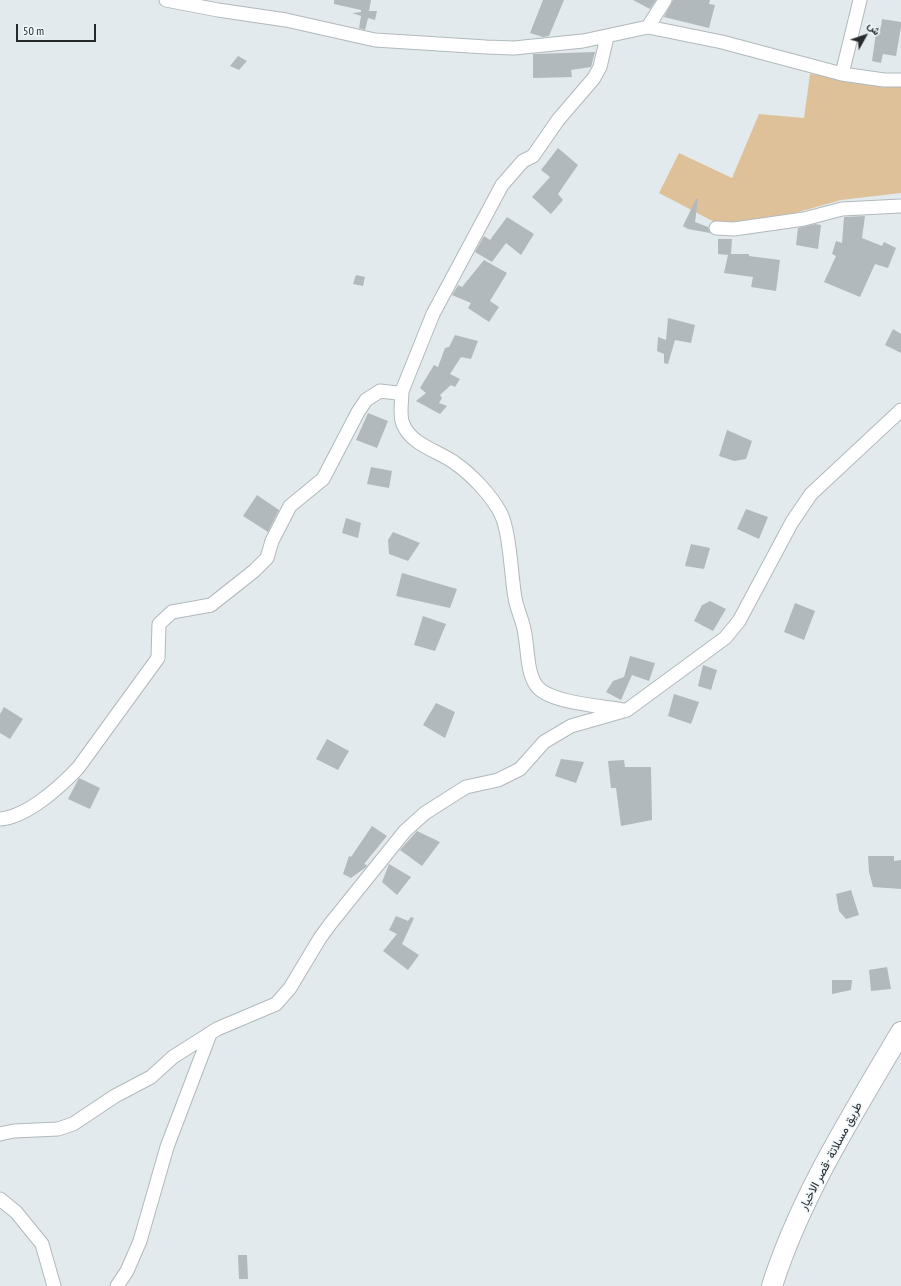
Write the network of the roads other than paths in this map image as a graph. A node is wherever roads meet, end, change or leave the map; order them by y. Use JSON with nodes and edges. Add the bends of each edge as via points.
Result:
{"nodes":[{"id":1,"x":166,"y":0,"type":"edge"},
{"id":2,"x":665,"y":0,"type":"edge"},
{"id":3,"x":860,"y":0,"type":"edge"},
{"id":4,"x":648,"y":27,"type":"junction"},
{"id":5,"x":607,"y":37,"type":"junction"},
{"id":6,"x":842,"y":74,"type":"junction"},
{"id":7,"x":901,"y":80,"type":"edge"},
{"id":8,"x":901,"y":206,"type":"edge"},
{"id":9,"x":716,"y":228,"type":"dead end"},
{"id":10,"x":402,"y":391,"type":"junction"},
{"id":11,"x":901,"y":410,"type":"edge"},
{"id":12,"x":627,"y":710,"type":"junction"},
{"id":13,"x":0,"y":819,"type":"edge"},
{"id":14,"x":901,"y":1032,"type":"edge"},
{"id":15,"x":210,"y":1034,"type":"junction"},
{"id":16,"x":0,"y":1134,"type":"edge"},
{"id":17,"x":0,"y":1199,"type":"edge"},
{"id":18,"x":54,"y":1286,"type":"edge"},
{"id":19,"x":117,"y":1286,"type":"edge"},
{"id":20,"x":772,"y":1286,"type":"edge"}],
"edges":[{"from":1,"to":5,"type":"street","via":[[286,20],[375,40],[514,48]]},
{"from":2,"to":4,"type":"street"},
{"from":3,"to":6,"type":"street"},
{"from":4,"to":5,"type":"street"},
{"from":4,"to":6,"type":"street","via":[[722,42]]},
{"from":5,"to":10,"type":"street","via":[[600,67],[594,78],[558,120],[533,156],[523,161],[502,185],[433,314]]},
{"from":6,"to":7,"type":"street"},
{"from":8,"to":9,"type":"street","via":[[842,209],[804,220],[734,229]]},
{"from":10,"to":12,"type":"street","via":[[401,416],[407,432],[418,442],[457,464],[480,486],[500,512],[505,524],[515,596],[535,685],[542,693],[554,698]]},
{"from":10,"to":13,"type":"street","via":[[396,394],[380,391],[366,400],[323,479],[290,506],[272,541],[267,558],[254,571],[211,605],[172,612],[159,624],[158,658],[70,777],[26,811]]},
{"from":11,"to":12,"type":"street","via":[[811,494],[792,522],[739,621],[725,638]]},
{"from":12,"to":15,"type":"street","via":[[571,726],[544,742],[520,769],[498,780],[466,787],[425,813],[406,831],[328,928],[281,999],[276,1004]]},
{"from":14,"to":20,"type":"main road","name":"طريق مسلاتة -قصر الاخيار","via":[[843,1131],[809,1196],[790,1236]]},
{"from":15,"to":16,"type":"street","via":[[173,1057],[151,1077],[115,1096],[73,1124],[58,1129]]},
{"from":15,"to":19,"type":"street","via":[[167,1147],[140,1241],[127,1271]]},
{"from":17,"to":18,"type":"street","via":[[16,1212],[42,1244]]}]}
